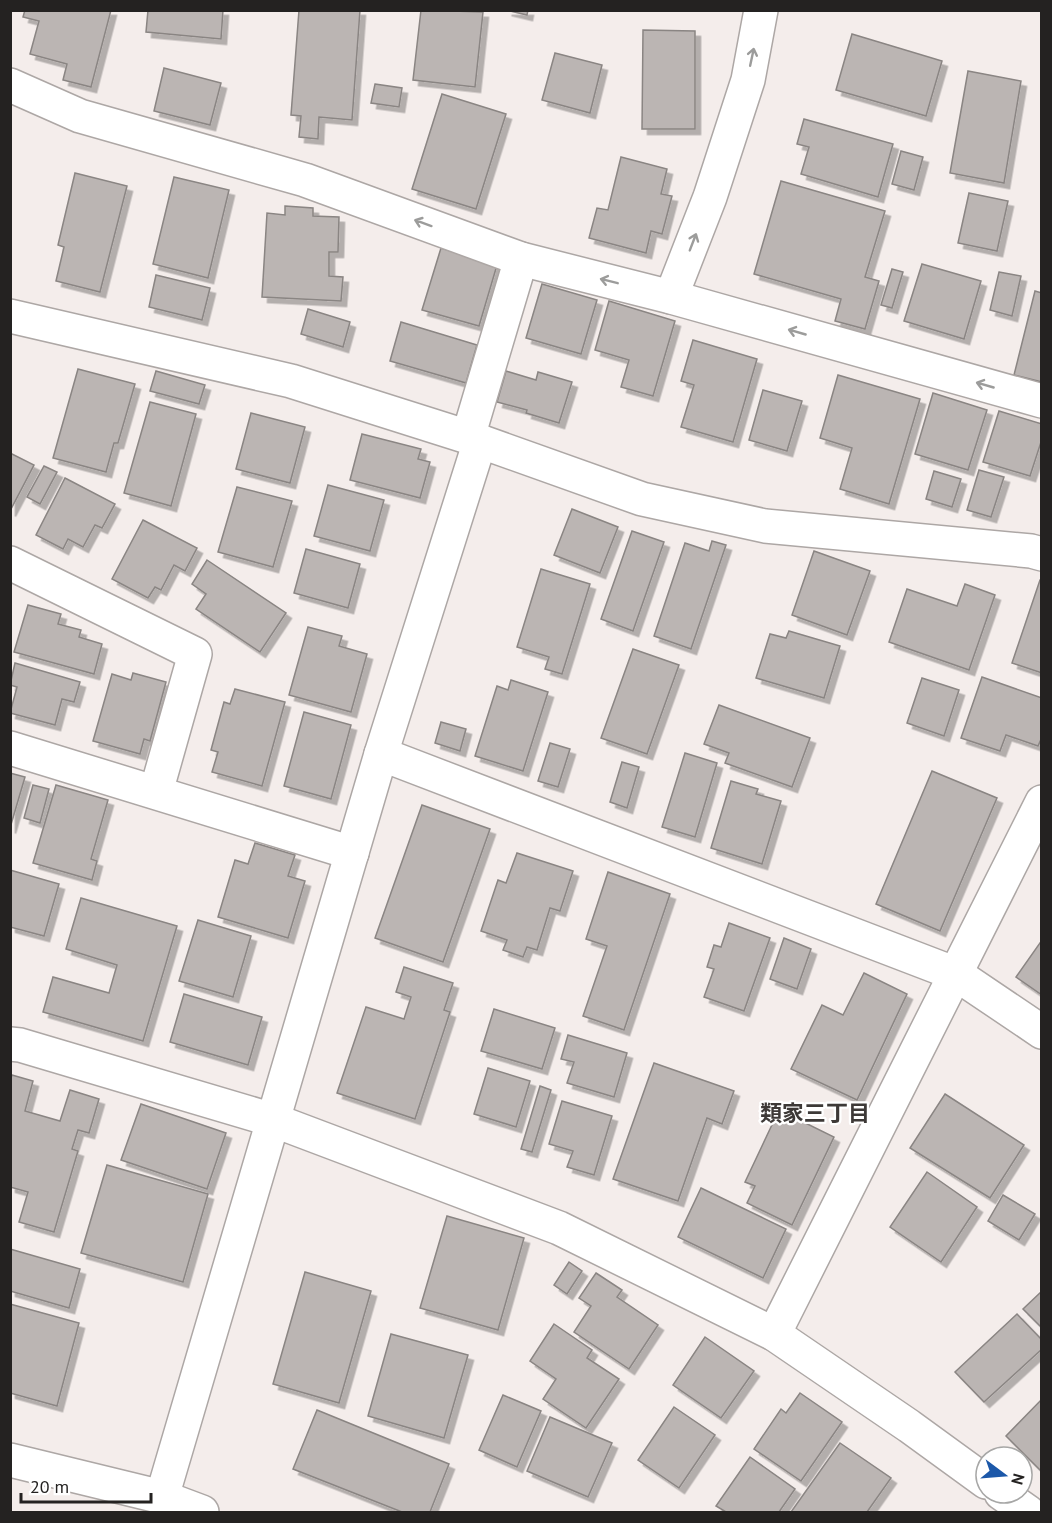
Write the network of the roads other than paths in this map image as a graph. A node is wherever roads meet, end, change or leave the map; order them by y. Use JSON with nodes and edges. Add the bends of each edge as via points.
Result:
{"nodes":[{"id":1,"x":760,"y":10,"type":"edge"},
{"id":2,"x":10,"y":85,"type":"edge"},
{"id":3,"x":521,"y":259,"type":"junction"},
{"id":4,"x":671,"y":297,"type":"junction"},
{"id":5,"x":10,"y":316,"type":"edge"},
{"id":6,"x":1041,"y":401,"type":"edge"},
{"id":7,"x":474,"y":439,"type":"junction"},
{"id":8,"x":1041,"y":554,"type":"edge"},
{"id":9,"x":10,"y":563,"type":"edge"},
{"id":10,"x":10,"y":748,"type":"edge"},
{"id":11,"x":381,"y":754,"type":"junction"},
{"id":12,"x":156,"y":792,"type":"junction"},
{"id":13,"x":1041,"y":802,"type":"edge"},
{"id":14,"x":352,"y":853,"type":"junction"},
{"id":15,"x":956,"y":974,"type":"junction"},
{"id":16,"x":1041,"y":1032,"type":"edge"},
{"id":17,"x":10,"y":1044,"type":"edge"},
{"id":18,"x":273,"y":1120,"type":"junction"},
{"id":19,"x":774,"y":1334,"type":"junction"},
{"id":20,"x":10,"y":1460,"type":"edge"},
{"id":21,"x":974,"y":1473,"type":"edge"},
{"id":22,"x":162,"y":1497,"type":"junction"},
{"id":23,"x":202,"y":1512,"type":"edge"}],
"edges":[{"from":4,"to":1,"type":"street","one_way":true,"via":[[710,197],[748,80]]},
{"from":3,"to":2,"type":"street","one_way":true,"via":[[305,180],[80,116]]},
{"from":4,"to":3,"type":"street","one_way":true},
{"from":3,"to":7,"type":"street"},
{"from":6,"to":4,"type":"street","one_way":true},
{"from":5,"to":7,"type":"street","via":[[291,381]]},
{"from":7,"to":8,"type":"street","via":[[642,499],[765,526]]},
{"from":7,"to":11,"type":"street"},
{"from":9,"to":12,"type":"street","via":[[195,654]]},
{"from":10,"to":12,"type":"street"},
{"from":11,"to":14,"type":"street"},
{"from":11,"to":15,"type":"street"},
{"from":12,"to":14,"type":"street"},
{"from":13,"to":15,"type":"street"},
{"from":14,"to":18,"type":"street"},
{"from":15,"to":16,"type":"street"},
{"from":15,"to":19,"type":"street"},
{"from":17,"to":18,"type":"street"},
{"from":18,"to":19,"type":"street","via":[[559,1228]]},
{"from":18,"to":22,"type":"street"},
{"from":19,"to":21,"type":"street"},
{"from":20,"to":22,"type":"street"},
{"from":22,"to":23,"type":"street"}]}
